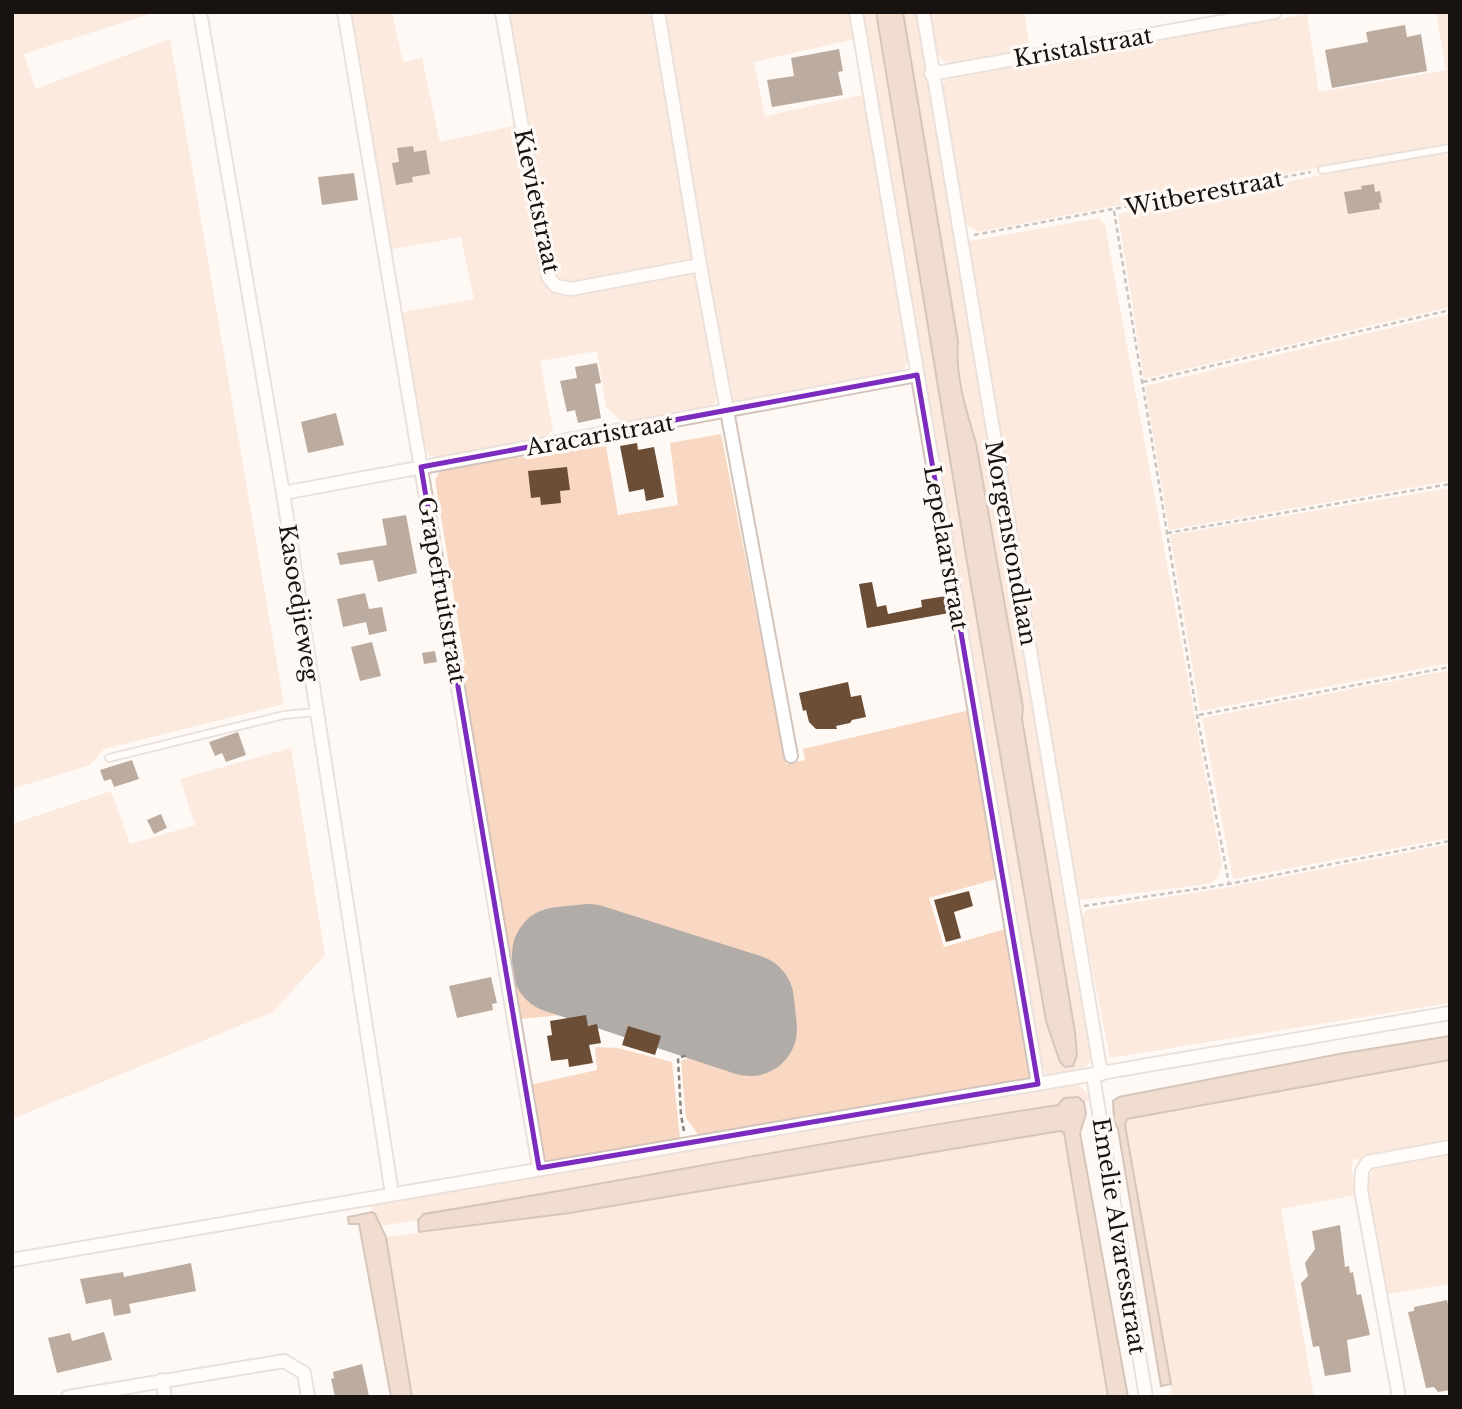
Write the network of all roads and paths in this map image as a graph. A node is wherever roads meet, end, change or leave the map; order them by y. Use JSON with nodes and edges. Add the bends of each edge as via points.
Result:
{"nodes":[{"id":1,"x":200,"y":12,"type":"edge"},
{"id":2,"x":344,"y":12,"type":"edge"},
{"id":3,"x":502,"y":12,"type":"edge"},
{"id":4,"x":658,"y":12,"type":"edge"},
{"id":5,"x":856,"y":12,"type":"edge"},
{"id":6,"x":922,"y":12,"type":"edge"},
{"id":7,"x":1275,"y":12,"type":"edge"},
{"id":8,"x":931,"y":74,"type":"junction"},
{"id":9,"x":1450,"y":148,"type":"edge"},
{"id":10,"x":1322,"y":170,"type":"joint"},
{"id":11,"x":1114,"y":211,"type":"junction"},
{"id":12,"x":959,"y":238,"type":"junction"},
{"id":13,"x":700,"y":265,"type":"junction"},
{"id":14,"x":1450,"y":310,"type":"edge"},
{"id":15,"x":916,"y":375,"type":"junction"},
{"id":16,"x":1142,"y":382,"type":"junction"},
{"id":17,"x":727,"y":412,"type":"junction"},
{"id":18,"x":421,"y":467,"type":"junction"},
{"id":19,"x":1450,"y":485,"type":"edge"},
{"id":20,"x":283,"y":493,"type":"junction"},
{"id":21,"x":1166,"y":533,"type":"junction"},
{"id":22,"x":1450,"y":667,"type":"edge"},
{"id":23,"x":316,"y":712,"type":"junction"},
{"id":24,"x":1197,"y":715,"type":"junction"},
{"id":25,"x":792,"y":756,"type":"dead end"},
{"id":26,"x":109,"y":758,"type":"dead end"},
{"id":27,"x":1450,"y":841,"type":"edge"},
{"id":28,"x":1230,"y":884,"type":"junction"},
{"id":29,"x":1074,"y":907,"type":"junction"},
{"id":30,"x":1450,"y":1013,"type":"edge"},
{"id":31,"x":688,"y":1055,"type":"dead end"},
{"id":32,"x":1097,"y":1075,"type":"junction"},
{"id":33,"x":1038,"y":1084,"type":"junction"},
{"id":34,"x":688,"y":1144,"type":"junction"},
{"id":35,"x":1450,"y":1147,"type":"edge"},
{"id":36,"x":539,"y":1168,"type":"junction"},
{"id":37,"x":392,"y":1194,"type":"junction"},
{"id":38,"x":12,"y":1260,"type":"edge"},
{"id":39,"x":162,"y":1380,"type":"junction"},
{"id":40,"x":68,"y":1397,"type":"edge"},
{"id":41,"x":165,"y":1397,"type":"edge"},
{"id":42,"x":308,"y":1397,"type":"edge"},
{"id":43,"x":1146,"y":1397,"type":"edge"},
{"id":44,"x":1399,"y":1397,"type":"edge"}],
"edges":[{"from":1,"to":20,"type":"street","name":"Kasoedjieweg"},
{"from":2,"to":18,"type":"street","name":"Grapefruitstraat"},
{"from":3,"to":13,"type":"street","name":"Kievietstraat","via":[[548,277],[556,286],[571,289]]},
{"from":4,"to":13,"type":"street"},
{"from":5,"to":15,"type":"street","name":"Lepelaarstraat"},
{"from":6,"to":8,"type":"street","name":"Morgenstondlaan"},
{"from":7,"to":8,"type":"street","name":"Kristalstraat"},
{"from":8,"to":12,"type":"street","name":"Morgenstondlaan"},
{"from":9,"to":10,"type":"lane"},
{"from":10,"to":11,"type":"path","name":"Witberestraat"},
{"from":11,"to":12,"type":"path","name":"Witberestraat"},
{"from":11,"to":16,"type":"path"},
{"from":12,"to":29,"type":"street","name":"Morgenstondlaan"},
{"from":13,"to":17,"type":"street"},
{"from":14,"to":16,"type":"path"},
{"from":15,"to":17,"type":"street","name":"Aracaristraat"},
{"from":15,"to":33,"type":"street","name":"Lepelaarstraat"},
{"from":16,"to":21,"type":"path"},
{"from":17,"to":18,"type":"street","name":"Aracaristraat"},
{"from":17,"to":25,"type":"street"},
{"from":18,"to":20,"type":"street","name":"Aracaristraat"},
{"from":18,"to":36,"type":"street","name":"Grapefruitstraat"},
{"from":19,"to":21,"type":"path"},
{"from":20,"to":23,"type":"street","name":"Kasoedjieweg"},
{"from":21,"to":24,"type":"path"},
{"from":22,"to":24,"type":"path"},
{"from":23,"to":26,"type":"lane","via":[[284,715]]},
{"from":23,"to":37,"type":"street","name":"Kasoedjieweg"},
{"from":24,"to":28,"type":"path"},
{"from":27,"to":28,"type":"path"},
{"from":28,"to":29,"type":"path"},
{"from":29,"to":32,"type":"street","name":"Morgenstondlaan"},
{"from":30,"to":32,"type":"street"},
{"from":31,"to":34,"type":"path","via":[[678,1058],[681,1115]]},
{"from":32,"to":33,"type":"street"},
{"from":32,"to":43,"type":"street","name":"Emelie Alvaresstraat"},
{"from":33,"to":34,"type":"street"},
{"from":34,"to":36,"type":"street"},
{"from":35,"to":44,"type":"street","via":[[1368,1162],[1362,1171],[1361,1190]]},
{"from":36,"to":37,"type":"street"},
{"from":37,"to":38,"type":"street"},
{"from":39,"to":40,"type":"street"},
{"from":39,"to":41,"type":"street"},
{"from":39,"to":42,"type":"street","via":[[284,1361],[304,1373]]}]}
